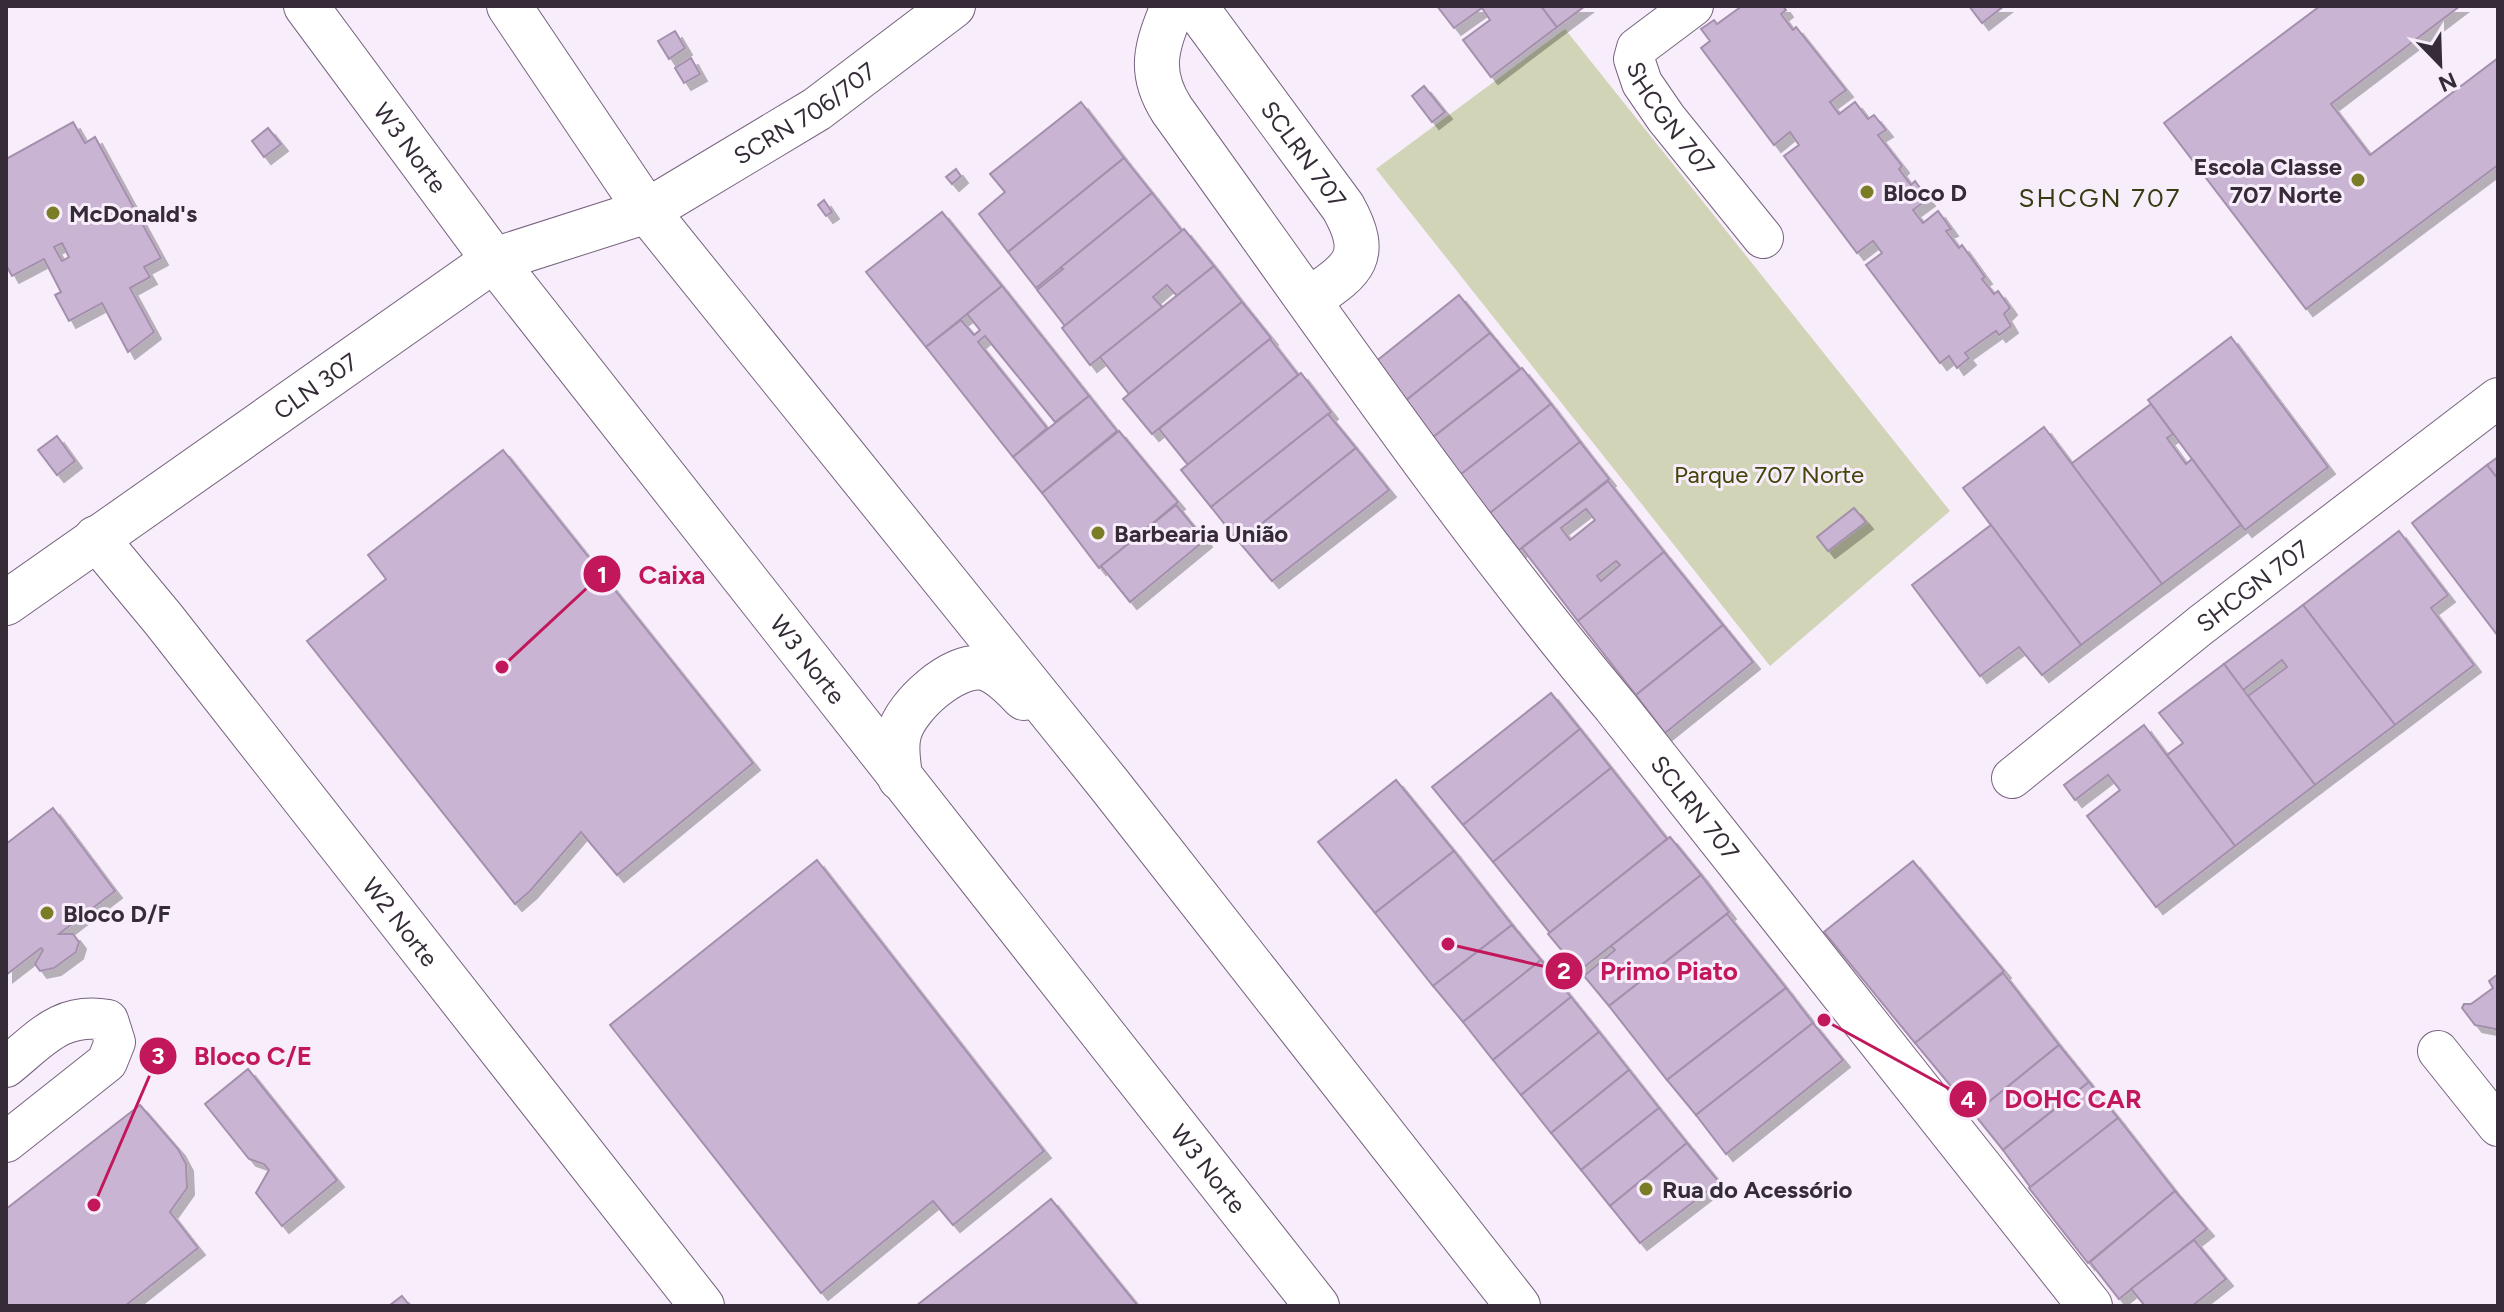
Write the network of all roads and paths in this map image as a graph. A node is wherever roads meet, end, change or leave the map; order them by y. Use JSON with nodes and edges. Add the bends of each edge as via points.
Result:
{"nodes":[{"id":1,"x":306,"y":6,"type":"edge"},
{"id":2,"x":509,"y":6,"type":"edge"},
{"id":3,"x":953,"y":6,"type":"edge"},
{"id":4,"x":1173,"y":6,"type":"edge"},
{"id":5,"x":1195,"y":6,"type":"edge"},
{"id":6,"x":1693,"y":6,"type":"edge"},
{"id":7,"x":647,"y":211,"type":"junction"},
{"id":8,"x":1763,"y":238,"type":"dead end"},
{"id":9,"x":494,"y":260,"type":"junction"},
{"id":10,"x":1309,"y":300,"type":"junction"},
{"id":11,"x":2498,"y":398,"type":"edge"},
{"id":12,"x":96,"y":538,"type":"junction"},
{"id":13,"x":6,"y":603,"type":"edge"},
{"id":14,"x":900,"y":778,"type":"junction"},
{"id":15,"x":2012,"y":778,"type":"dead end"},
{"id":16,"x":1108,"y":783,"type":"junction"},
{"id":17,"x":2438,"y":1051,"type":"dead end"},
{"id":18,"x":6,"y":1067,"type":"edge"},
{"id":19,"x":2498,"y":1126,"type":"edge"},
{"id":20,"x":6,"y":1142,"type":"edge"},
{"id":21,"x":702,"y":1306,"type":"edge"},
{"id":22,"x":1317,"y":1306,"type":"edge"},
{"id":23,"x":1518,"y":1306,"type":"edge"},
{"id":24,"x":2090,"y":1306,"type":"edge"}],
"edges":[{"from":1,"to":9,"type":"main road","name":"W3 Norte"},
{"from":2,"to":7,"type":"main road"},
{"from":3,"to":7,"type":"main road","name":"SCRN 706/707","via":[[817,109]]},
{"from":4,"to":10,"type":"main road","name":"SCLRN 707","via":[[1155,71],[1161,93]]},
{"from":5,"to":10,"type":"main road","name":"SCLRN 707","via":[[1355,229],[1357,252],[1348,273]]},
{"from":6,"to":8,"type":"street","name":"SHCGN 707","via":[[1637,48],[1634,59],[1642,83],[1666,118]]},
{"from":7,"to":9,"type":"main road","name":"CLN 307"},
{"from":7,"to":16,"type":"main road"},
{"from":9,"to":12,"type":"main road","name":"CLN 307"},
{"from":9,"to":14,"type":"main road","name":"W3 Norte"},
{"from":10,"to":24,"type":"main road","name":"SCLRN 707","via":[[1543,621]]},
{"from":11,"to":15,"type":"street","name":"SHCGN 707","via":[[2201,625]]},
{"from":12,"to":13,"type":"main road","name":"CLN 307"},
{"from":12,"to":21,"type":"main road","name":"W2 Norte"},
{"from":14,"to":16,"type":"main road","via":[[899,732],[924,694],[951,676],[984,668],[1005,679]]},
{"from":14,"to":22,"type":"main road","name":"W3 Norte"},
{"from":16,"to":23,"type":"main road"},
{"from":17,"to":19,"type":"street"},
{"from":18,"to":20,"type":"street","via":[[63,1022],[86,1016],[108,1020],[115,1042],[107,1062]]}]}
